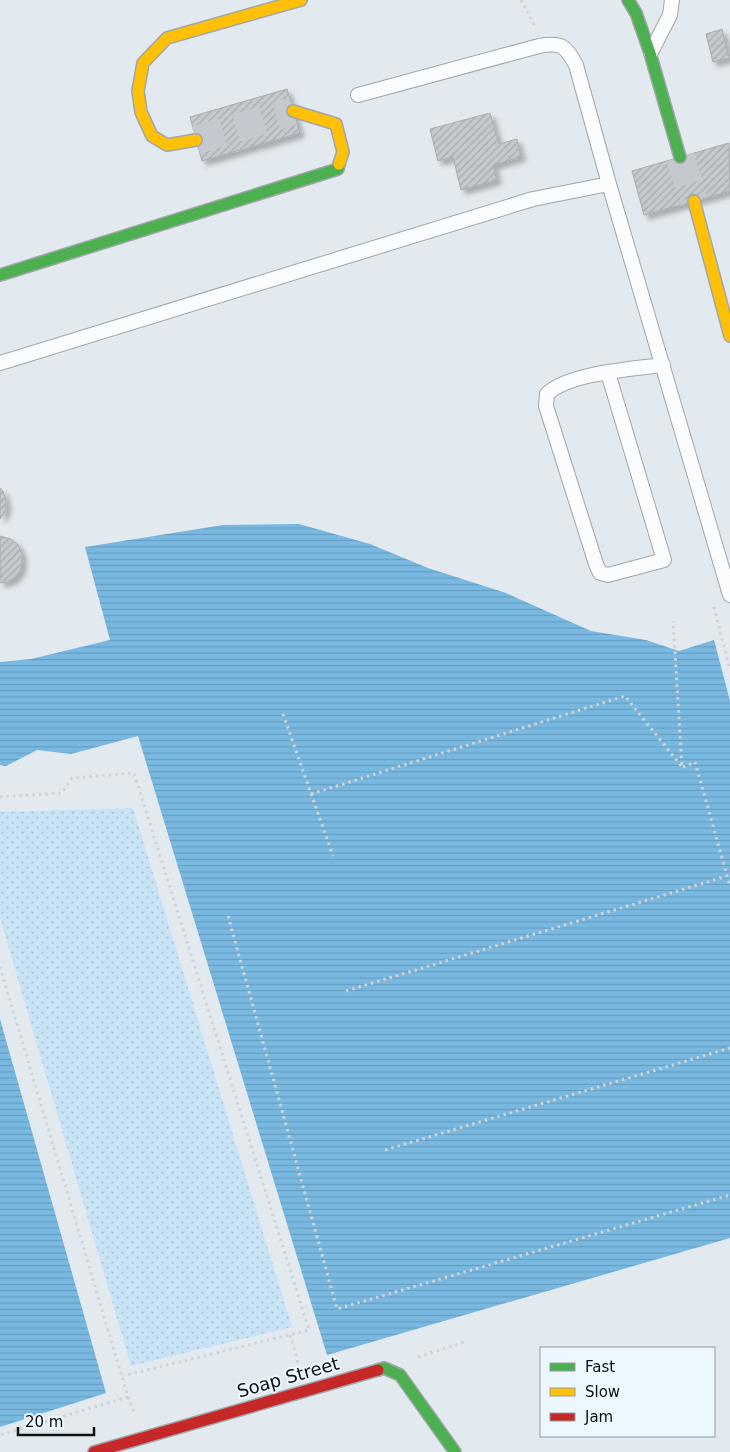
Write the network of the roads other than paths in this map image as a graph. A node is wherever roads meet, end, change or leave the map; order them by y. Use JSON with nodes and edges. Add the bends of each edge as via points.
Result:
{"nodes":[{"id":1,"x":301,"y":0,"type":"edge"},
{"id":2,"x":628,"y":0,"type":"edge"},
{"id":3,"x":672,"y":0,"type":"edge"},
{"id":4,"x":650,"y":53,"type":"junction"},
{"id":5,"x":358,"y":94,"type":"dead end"},
{"id":6,"x":293,"y":111,"type":"tunnel mouth"},
{"id":7,"x":196,"y":140,"type":"tunnel mouth"},
{"id":8,"x":680,"y":157,"type":"tunnel mouth"},
{"id":9,"x":609,"y":184,"type":"junction"},
{"id":10,"x":694,"y":201,"type":"tunnel mouth"},
{"id":11,"x":0,"y":275,"type":"edge"},
{"id":12,"x":730,"y":336,"type":"edge"},
{"id":13,"x":0,"y":363,"type":"edge"},
{"id":14,"x":663,"y":365,"type":"junction"},
{"id":15,"x":608,"y":372,"type":"junction"},
{"id":16,"x":730,"y":596,"type":"edge"},
{"id":17,"x":94,"y":1452,"type":"edge"},
{"id":18,"x":455,"y":1452,"type":"edge"}],
"edges":[{"from":1,"to":7,"type":"street","via":[[167,38],[143,63],[138,91],[141,112],[152,136],[167,145]]},
{"from":2,"to":4,"type":"street"},
{"from":3,"to":4,"type":"lane","via":[[670,16]]},
{"from":4,"to":8,"type":"street"},
{"from":5,"to":9,"type":"lane","via":[[554,43],[568,50],[576,65]]},
{"from":6,"to":11,"type":"street","via":[[336,124],[344,152],[338,169]]},
{"from":9,"to":13,"type":"lane","via":[[533,200]]},
{"from":9,"to":14,"type":"lane"},
{"from":10,"to":12,"type":"street"},
{"from":14,"to":15,"type":"lane"},
{"from":14,"to":16,"type":"lane"},
{"from":15,"to":15,"type":"lane","via":[[554,387],[547,394],[546,406],[596,564],[600,573],[608,576],[664,560]]},
{"from":17,"to":18,"type":"street","name":"Soap Street","via":[[384,1368],[400,1376]]}]}
